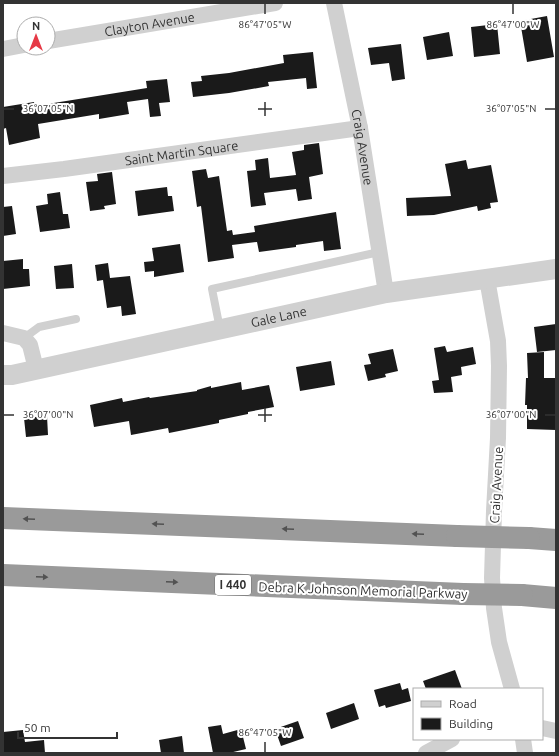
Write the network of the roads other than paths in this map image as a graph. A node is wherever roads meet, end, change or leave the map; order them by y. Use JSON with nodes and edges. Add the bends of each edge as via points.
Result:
{"nodes":[{"id":1,"x":275,"y":3,"type":"edge"},
{"id":2,"x":334,"y":3,"type":"edge"},
{"id":3,"x":56,"y":40,"type":"edge"},
{"id":4,"x":16,"y":47,"type":"edge"},
{"id":5,"x":3,"y":50,"type":"edge"},
{"id":6,"x":360,"y":128,"type":"junction"},
{"id":7,"x":3,"y":176,"type":"edge"},
{"id":8,"x":379,"y":252,"type":"junction"},
{"id":9,"x":556,"y":269,"type":"edge"},
{"id":10,"x":487,"y":279,"type":"junction"},
{"id":11,"x":386,"y":293,"type":"junction"},
{"id":12,"x":76,"y":319,"type":"dead end"},
{"id":13,"x":220,"y":329,"type":"junction"},
{"id":14,"x":3,"y":333,"type":"edge"},
{"id":15,"x":24,"y":338,"type":"junction"},
{"id":16,"x":36,"y":370,"type":"junction"},
{"id":17,"x":3,"y":375,"type":"edge"},
{"id":18,"x":3,"y":518,"type":"edge"},
{"id":19,"x":556,"y":540,"type":"edge"},
{"id":20,"x":3,"y":575,"type":"edge"},
{"id":21,"x":556,"y":598,"type":"edge"},
{"id":22,"x":512,"y":688,"type":"edge"},
{"id":23,"x":543,"y":728,"type":"edge"},
{"id":24,"x":556,"y":731,"type":"edge"},
{"id":25,"x":450,"y":740,"type":"edge"},
{"id":26,"x":523,"y":740,"type":"edge"},
{"id":27,"x":426,"y":753,"type":"edge"},
{"id":28,"x":525,"y":753,"type":"edge"}],
"edges":[{"from":1,"to":3,"type":"street","name":"Clayton Avenue"},
{"from":2,"to":6,"type":"street","name":"Craig Avenue"},
{"from":4,"to":5,"type":"street"},
{"from":6,"to":7,"type":"street","name":"Saint Martin Square"},
{"from":6,"to":8,"type":"street","name":"Craig Avenue"},
{"from":8,"to":11,"type":"street","name":"Craig Avenue"},
{"from":8,"to":13,"type":"lane","via":[[212,289]]},
{"from":9,"to":10,"type":"street","name":"Gale Lane"},
{"from":10,"to":11,"type":"street","name":"Gale Lane"},
{"from":10,"to":22,"type":"street","name":"Craig Avenue","via":[[498,341],[499,366],[492,578],[499,642]]},
{"from":11,"to":13,"type":"street","name":"Gale Lane"},
{"from":12,"to":15,"type":"lane","via":[[39,326]]},
{"from":13,"to":16,"type":"street","name":"Gale Lane"},
{"from":14,"to":15,"type":"street"},
{"from":15,"to":16,"type":"street","via":[[30,345]]},
{"from":16,"to":17,"type":"street","name":"Gale Lane"},
{"from":19,"to":18,"type":"highway","one_way":true,"bridge":true},
{"from":20,"to":21,"type":"highway","name":"Debra K Johnson Memorial Parkway","number":"I 440","one_way":true,"bridge":true},
{"from":23,"to":24,"type":"street"},
{"from":25,"to":27,"type":"street"},
{"from":26,"to":28,"type":"street"}]}
